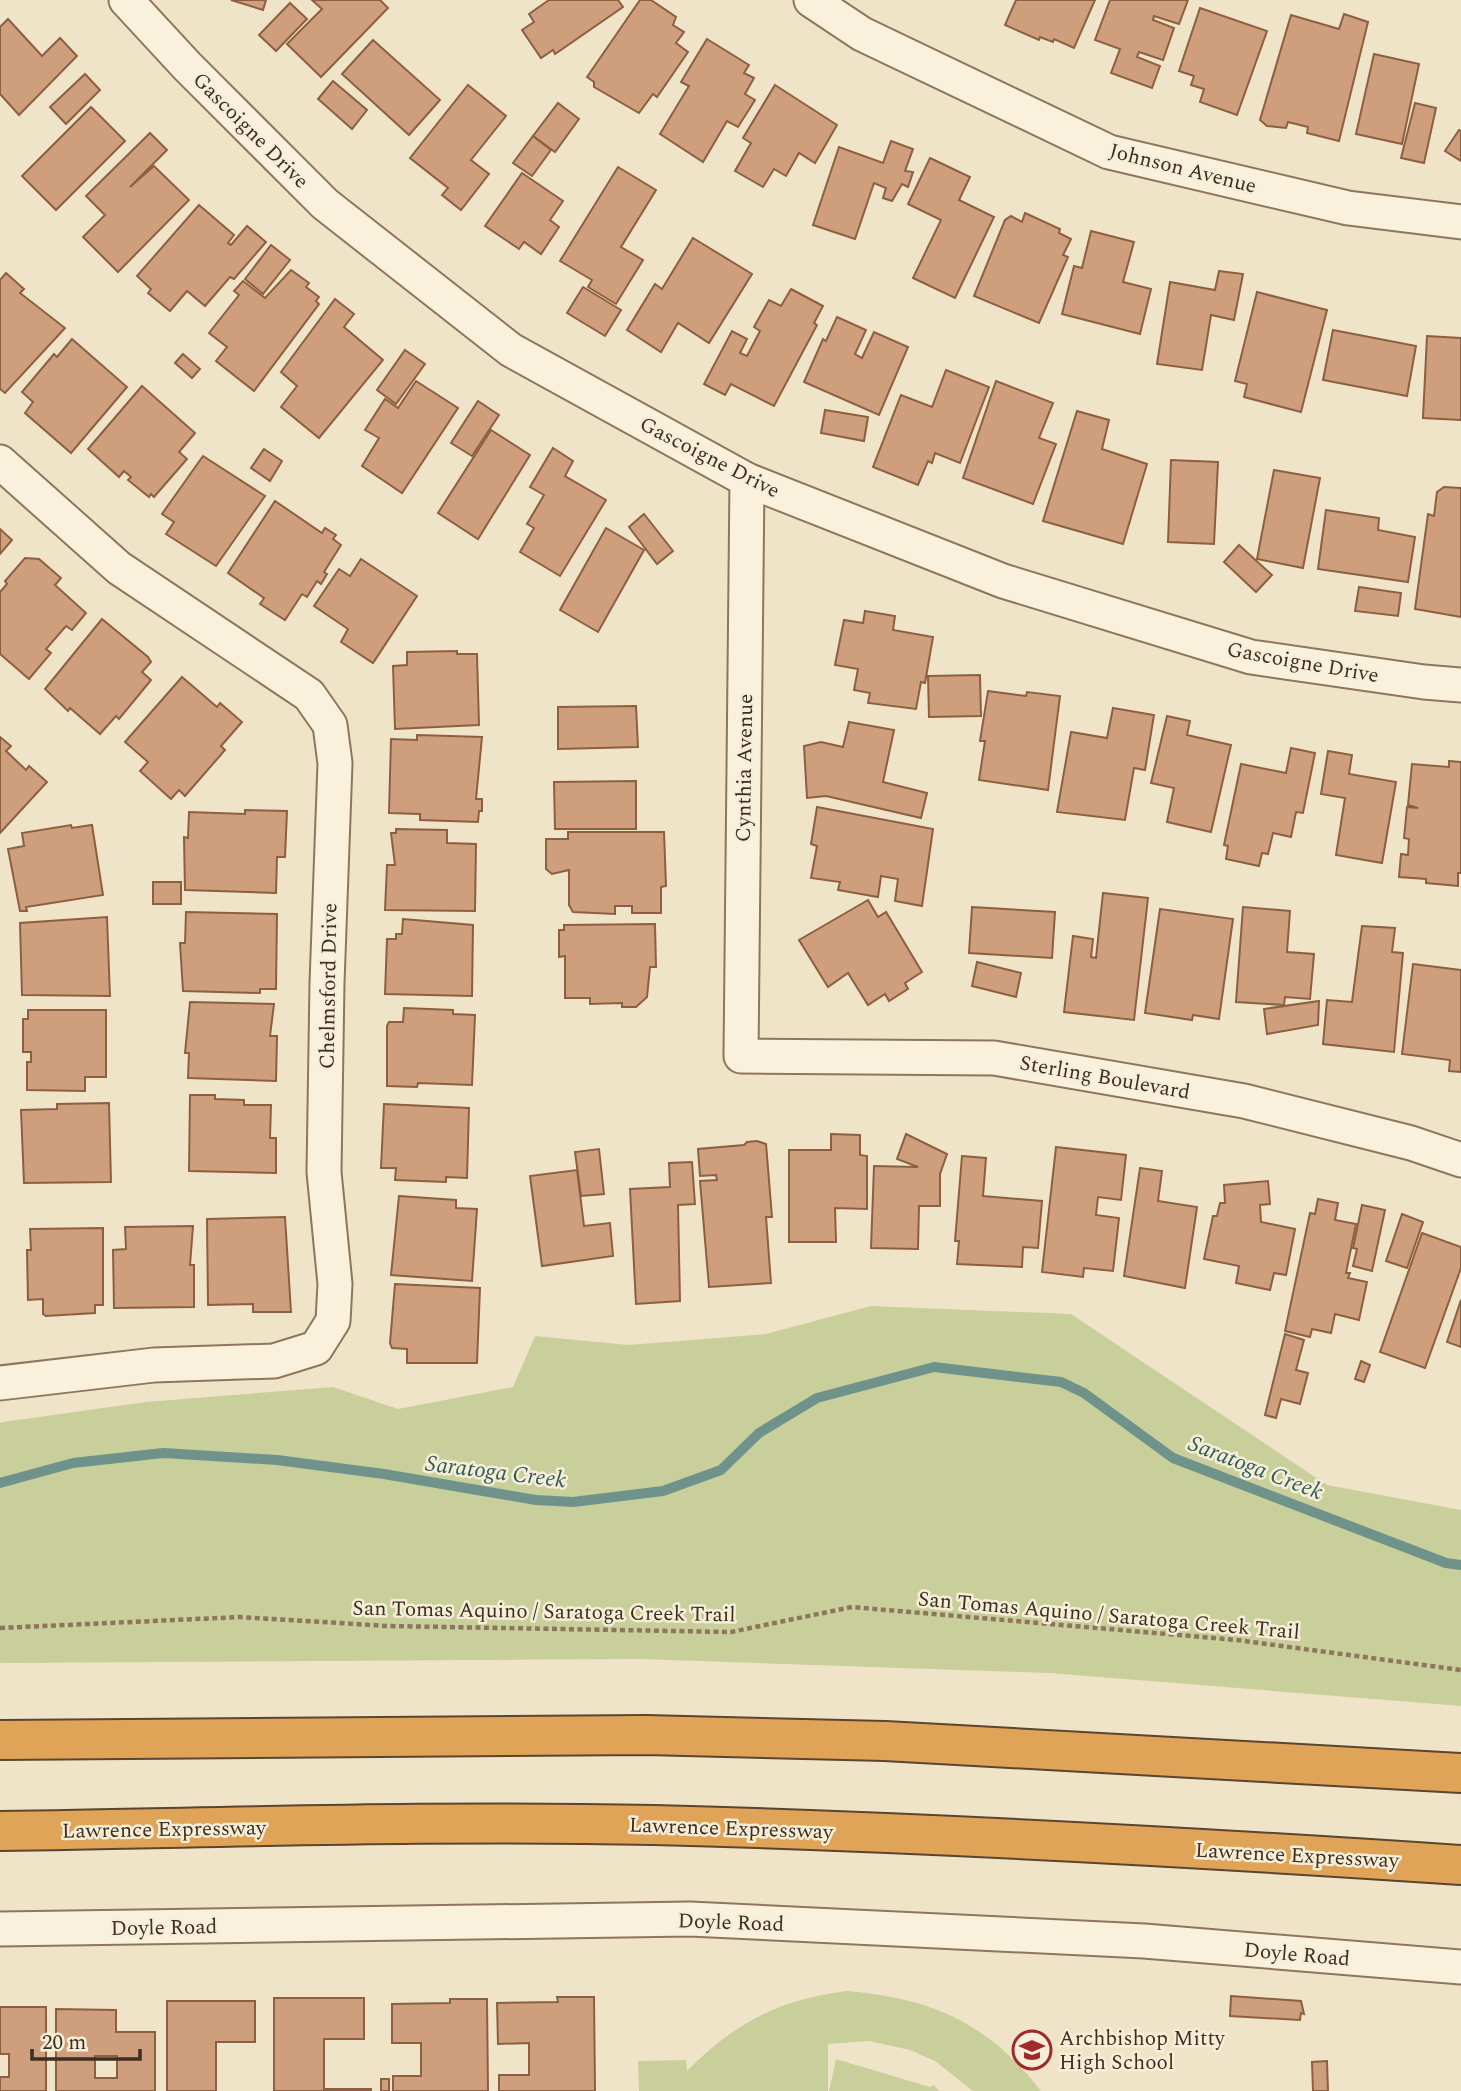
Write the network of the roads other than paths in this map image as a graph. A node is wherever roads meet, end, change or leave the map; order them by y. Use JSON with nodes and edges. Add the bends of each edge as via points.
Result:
{"nodes":[{"id":1,"x":126,"y":0,"type":"edge"},
{"id":2,"x":811,"y":0,"type":"edge"},
{"id":3,"x":1461,"y":222,"type":"edge"},
{"id":4,"x":0,"y":462,"type":"edge"},
{"id":5,"x":747,"y":480,"type":"junction"},
{"id":6,"x":1461,"y":685,"type":"edge"},
{"id":7,"x":741,"y":1056,"type":"joint"},
{"id":8,"x":1461,"y":1160,"type":"edge"},
{"id":9,"x":1,"y":1373,"type":"edge"},
{"id":10,"x":0,"y":1740,"type":"edge"},
{"id":11,"x":1461,"y":1773,"type":"edge"},
{"id":12,"x":0,"y":1831,"type":"edge"},
{"id":13,"x":1461,"y":1865,"type":"edge"},
{"id":14,"x":0,"y":1929,"type":"edge"},
{"id":15,"x":1461,"y":1967,"type":"edge"}],
"edges":[{"from":1,"to":5,"type":"street","name":"Gascoigne Drive","via":[[325,204],[511,350]]},
{"from":2,"to":3,"type":"street","name":"Johnson Avenue","via":[[862,34],[1109,152],[1348,208]]},
{"from":4,"to":9,"type":"street","name":"Chelmsford Drive","via":[[119,568],[309,695],[330,725],[335,763],[324,1172],[335,1284],[333,1321],[316,1348],[274,1362]]},
{"from":5,"to":6,"type":"street","name":"Gascoigne Drive","via":[[1003,581],[1251,657]]},
{"from":5,"to":7,"type":"street","name":"Cynthia Avenue"},
{"from":7,"to":8,"type":"street","name":"Sterling Boulevard","via":[[994,1058],[1244,1101]]},
{"from":10,"to":11,"type":"highway","via":[[646,1735],[884,1741]]},
{"from":12,"to":13,"type":"highway","name":"Lawrence Expressway","via":[[651,1825],[1091,1842]]},
{"from":14,"to":15,"type":"street","name":"Doyle Road","via":[[691,1919],[1144,1941]]}]}
